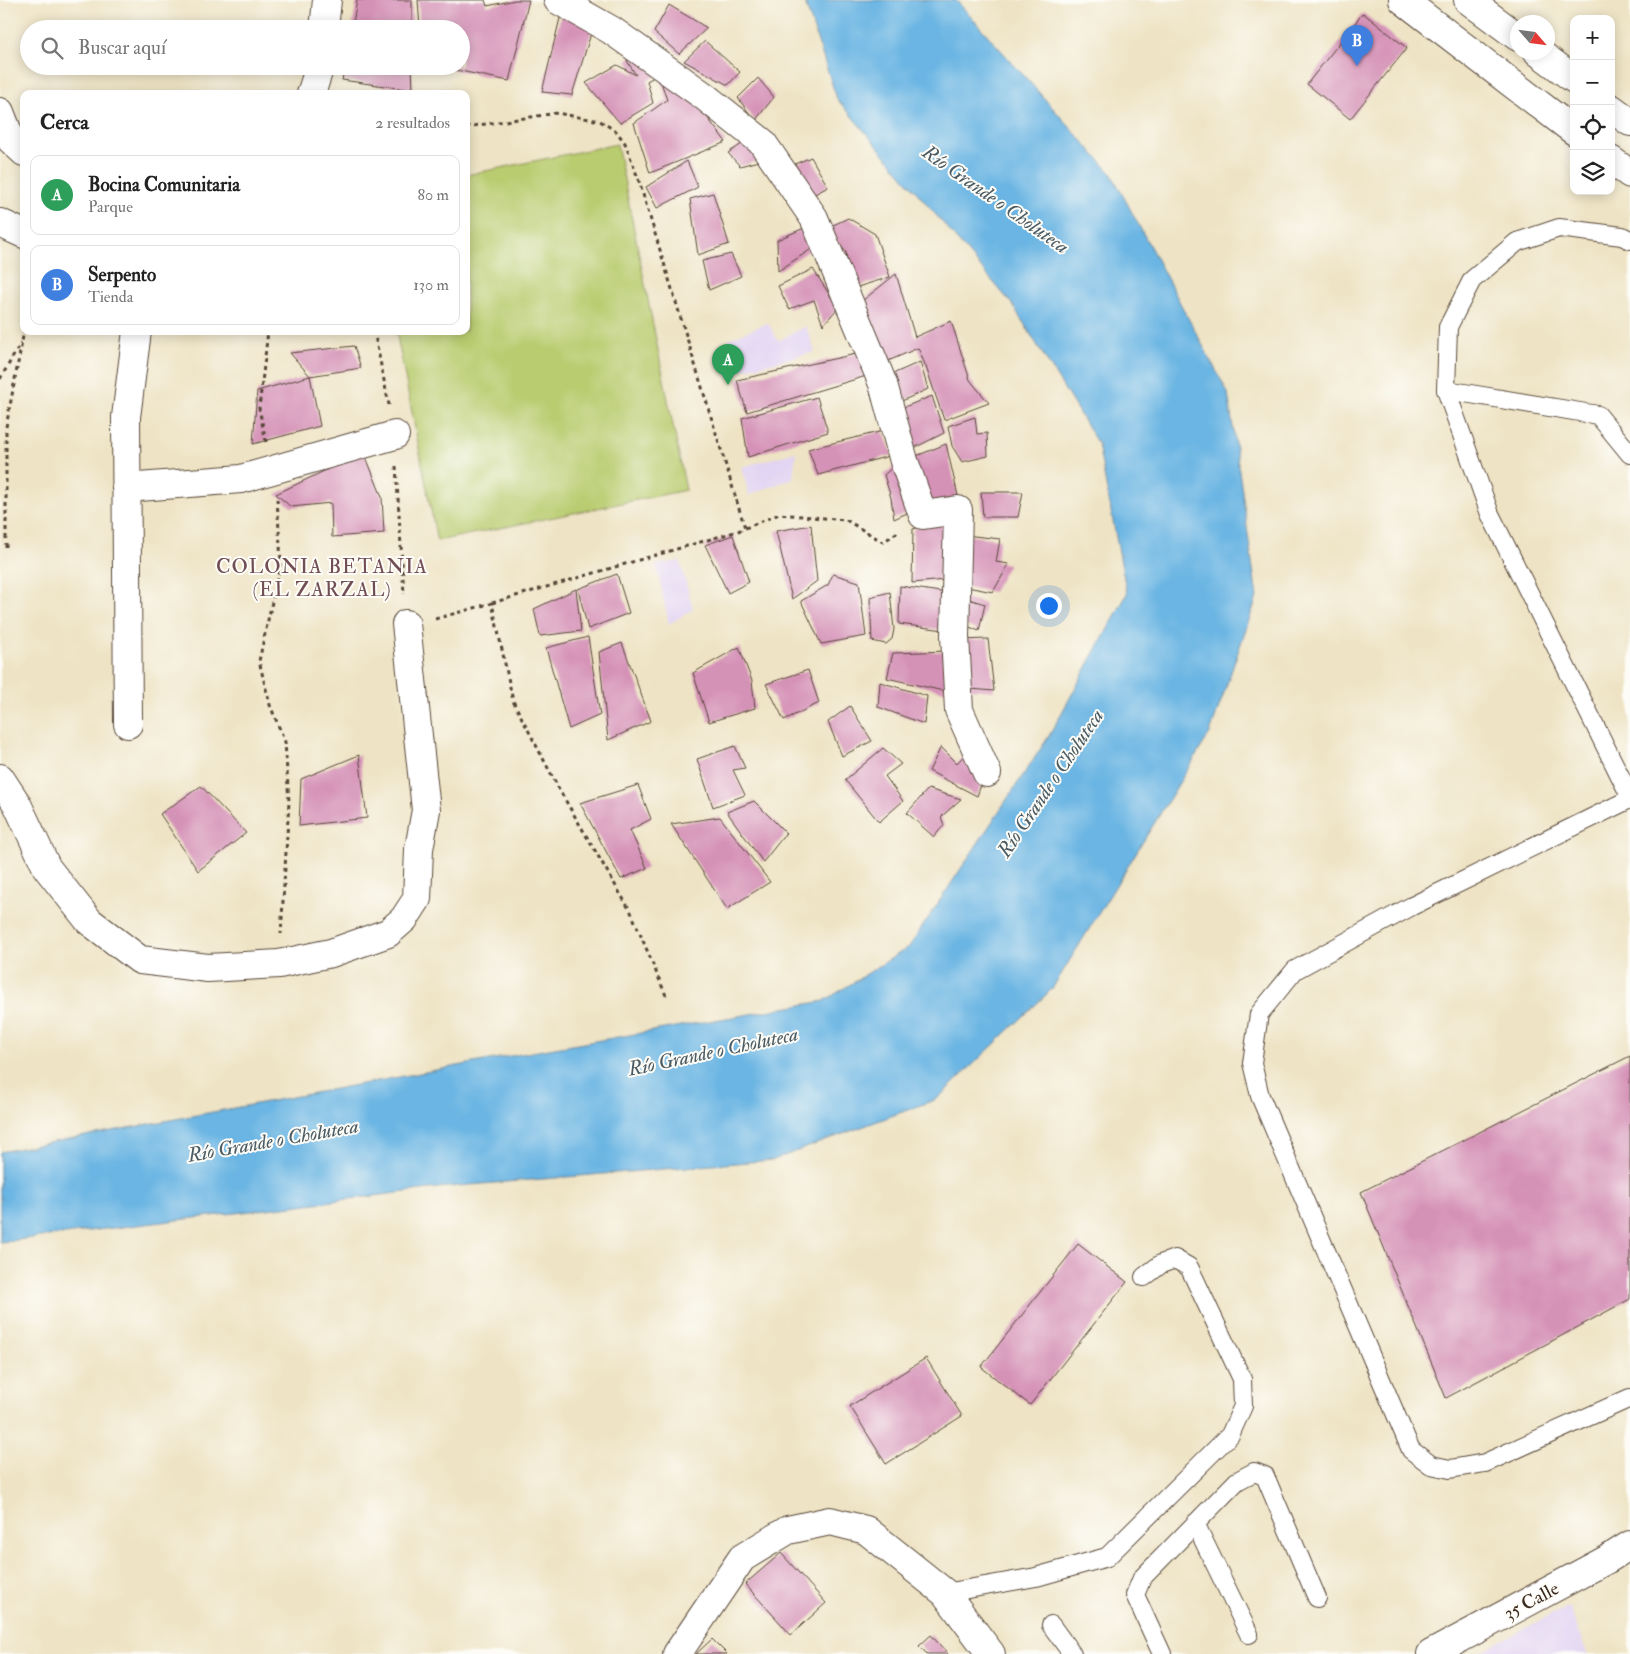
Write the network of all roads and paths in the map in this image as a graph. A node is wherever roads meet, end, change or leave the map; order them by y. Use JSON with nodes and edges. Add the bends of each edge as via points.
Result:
{"nodes":[{"id":1,"x":327,"y":0,"type":"edge"},
{"id":2,"x":558,"y":0,"type":"edge"},
{"id":3,"x":1403,"y":0,"type":"edge"},
{"id":4,"x":1468,"y":0,"type":"edge"},
{"id":5,"x":325,"y":20,"type":"edge"},
{"id":6,"x":1510,"y":31,"type":"edge"},
{"id":7,"x":1549,"y":60,"type":"edge"},
{"id":8,"x":317,"y":75,"type":"edge"},
{"id":9,"x":1570,"y":76,"type":"edge"},
{"id":10,"x":312,"y":90,"type":"edge"},
{"id":11,"x":1615,"y":111,"type":"edge"},
{"id":12,"x":0,"y":112,"type":"edge"},
{"id":13,"x":1630,"y":122,"type":"edge"},
{"id":14,"x":470,"y":127,"type":"edge"},
{"id":15,"x":1570,"y":128,"type":"edge"},
{"id":16,"x":20,"y":148,"type":"edge"},
{"id":17,"x":1615,"y":163,"type":"edge"},
{"id":18,"x":1630,"y":174,"type":"edge"},
{"id":19,"x":0,"y":223,"type":"edge"},
{"id":20,"x":20,"y":232,"type":"edge"},
{"id":21,"x":1630,"y":240,"type":"edge"},
{"id":22,"x":23,"y":335,"type":"edge"},
{"id":23,"x":136,"y":335,"type":"edge"},
{"id":24,"x":268,"y":335,"type":"edge"},
{"id":25,"x":375,"y":335,"type":"edge"},
{"id":26,"x":22,"y":340,"type":"junction"},
{"id":27,"x":0,"y":379,"type":"edge"},
{"id":28,"x":1446,"y":390,"type":"junction"},
{"id":29,"x":394,"y":435,"type":"junction"},
{"id":30,"x":1630,"y":454,"type":"edge"},
{"id":31,"x":272,"y":469,"type":"junction"},
{"id":32,"x":126,"y":488,"type":"junction"},
{"id":33,"x":923,"y":515,"type":"junction"},
{"id":34,"x":745,"y":528,"type":"junction"},
{"id":35,"x":0,"y":543,"type":"edge"},
{"id":36,"x":492,"y":604,"type":"junction"},
{"id":37,"x":406,"y":624,"type":"junction"},
{"id":38,"x":128,"y":724,"type":"dead end"},
{"id":39,"x":987,"y":774,"type":"dead end"},
{"id":40,"x":0,"y":778,"type":"edge"},
{"id":41,"x":1630,"y":797,"type":"edge"},
{"id":42,"x":280,"y":964,"type":"junction"},
{"id":43,"x":667,"y":998,"type":"dead end"},
{"id":44,"x":1144,"y":1277,"type":"dead end"},
{"id":45,"x":1630,"y":1398,"type":"edge"},
{"id":46,"x":1196,"y":1524,"type":"junction"},
{"id":47,"x":1630,"y":1545,"type":"edge"},
{"id":48,"x":945,"y":1593,"type":"junction"},
{"id":49,"x":1317,"y":1598,"type":"dead end"},
{"id":50,"x":1050,"y":1625,"type":"dead end"},
{"id":51,"x":1249,"y":1634,"type":"dead end"},
{"id":52,"x":677,"y":1654,"type":"edge"},
{"id":53,"x":991,"y":1654,"type":"edge"},
{"id":54,"x":1072,"y":1654,"type":"edge"},
{"id":55,"x":1162,"y":1654,"type":"edge"},
{"id":56,"x":1431,"y":1654,"type":"edge"}],
"edges":[{"from":1,"to":5,"type":"main road"},
{"from":2,"to":33,"type":"main road","via":[[611,30],[762,142],[814,218],[883,384]]},
{"from":3,"to":15,"type":"main road"},
{"from":4,"to":6,"type":"main road"},
{"from":7,"to":9,"type":"main road"},
{"from":8,"to":10,"type":"main road"},
{"from":11,"to":13,"type":"main road"},
{"from":12,"to":16,"type":"main road","via":[[11,140]]},
{"from":14,"to":34,"type":"path","via":[[557,113],[600,121],[625,143]]},
{"from":17,"to":18,"type":"main road"},
{"from":19,"to":20,"type":"main road"},
{"from":21,"to":28,"type":"lane","via":[[1622,236],[1559,228],[1517,242],[1472,280],[1448,327]]},
{"from":22,"to":26,"type":"path"},
{"from":23,"to":32,"type":"main road","via":[[126,417]]},
{"from":24,"to":31,"type":"path","via":[[259,408]]},
{"from":25,"to":29,"type":"path"},
{"from":26,"to":27,"type":"path"},
{"from":26,"to":35,"type":"path","via":[[6,427],[6,547]]},
{"from":28,"to":30,"type":"lane","via":[[1598,415]]},
{"from":28,"to":41,"type":"lane","via":[[1490,514]]},
{"from":29,"to":31,"type":"main road"},
{"from":29,"to":37,"type":"path"},
{"from":31,"to":32,"type":"main road","via":[[241,479]]},
{"from":31,"to":42,"type":"path","via":[[279,512],[281,561],[260,661],[270,705],[286,742],[289,802]]},
{"from":32,"to":38,"type":"main road"},
{"from":33,"to":34,"type":"path","via":[[883,542],[846,520],[779,514]]},
{"from":33,"to":39,"type":"main road","via":[[958,510],[955,636],[959,710]]},
{"from":34,"to":36,"type":"path"},
{"from":36,"to":37,"type":"path"},
{"from":36,"to":43,"type":"path","via":[[512,701],[631,912]]},
{"from":37,"to":42,"type":"main road","via":[[426,810],[419,850],[418,899],[404,919],[388,933],[331,953]]},
{"from":40,"to":42,"type":"main road","via":[[17,804],[47,868],[89,921],[140,960],[208,968]]},
{"from":41,"to":45,"type":"lane","via":[[1412,906],[1295,970],[1259,1014],[1252,1063],[1260,1096],[1411,1450],[1431,1465],[1450,1469],[1485,1464]]},
{"from":44,"to":48,"type":"lane","via":[[1161,1264],[1175,1259],[1189,1267],[1242,1379],[1243,1406],[1230,1435],[1107,1557],[1036,1577]]},
{"from":46,"to":49,"type":"lane","via":[[1237,1481],[1254,1472],[1265,1476]]},
{"from":46,"to":51,"type":"lane"},
{"from":46,"to":55,"type":"lane","via":[[1142,1578],[1135,1595]]},
{"from":47,"to":56,"type":"main road","name":"35 Calle"},
{"from":48,"to":52,"type":"main road","via":[[866,1530],[830,1521],[788,1530],[742,1558]]},
{"from":48,"to":53,"type":"main road"},
{"from":50,"to":54,"type":"lane"}]}
